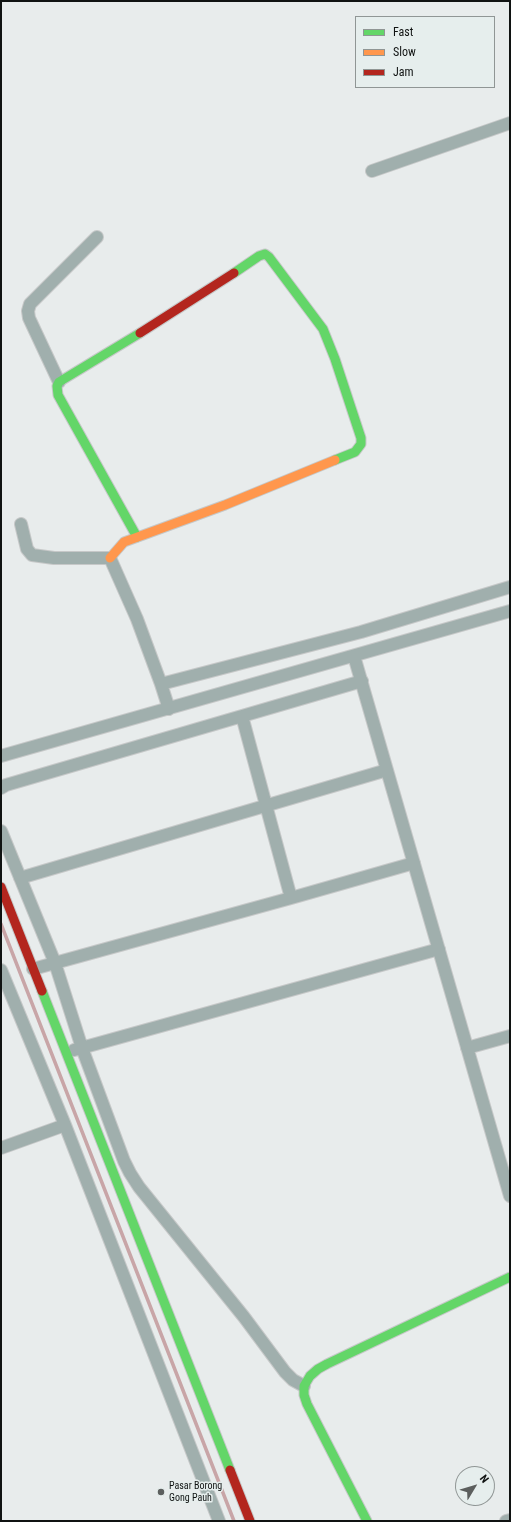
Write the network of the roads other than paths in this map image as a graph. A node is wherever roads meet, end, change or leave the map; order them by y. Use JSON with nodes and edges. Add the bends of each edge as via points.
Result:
{"nodes":[{"id":1,"x":510,"y":123,"type":"edge"},
{"id":2,"x":372,"y":171,"type":"dead end"},
{"id":3,"x":97,"y":237,"type":"dead end"},
{"id":4,"x":59,"y":382,"type":"junction"},
{"id":5,"x":21,"y":524,"type":"dead end"},
{"id":6,"x":137,"y":537,"type":"junction"},
{"id":7,"x":110,"y":558,"type":"junction"},
{"id":8,"x":510,"y":587,"type":"edge"},
{"id":9,"x":510,"y":611,"type":"edge"},
{"id":10,"x":354,"y":656,"type":"junction"},
{"id":11,"x":362,"y":681,"type":"junction"},
{"id":12,"x":161,"y":684,"type":"junction"},
{"id":13,"x":168,"y":709,"type":"junction"},
{"id":14,"x":242,"y":716,"type":"junction"},
{"id":15,"x":1,"y":756,"type":"edge"},
{"id":16,"x":387,"y":770,"type":"junction"},
{"id":17,"x":1,"y":788,"type":"edge"},
{"id":18,"x":266,"y":806,"type":"junction"},
{"id":19,"x":1,"y":831,"type":"edge"},
{"id":20,"x":414,"y":863,"type":"junction"},
{"id":21,"x":20,"y":878,"type":"junction"},
{"id":22,"x":1,"y":887,"type":"edge"},
{"id":23,"x":291,"y":898,"type":"junction"},
{"id":24,"x":439,"y":949,"type":"junction"},
{"id":25,"x":55,"y":963,"type":"junction"},
{"id":26,"x":33,"y":969,"type":"junction"},
{"id":27,"x":1,"y":970,"type":"edge"},
{"id":28,"x":510,"y":1036,"type":"edge"},
{"id":29,"x":82,"y":1048,"type":"junction"},
{"id":30,"x":467,"y":1048,"type":"junction"},
{"id":31,"x":66,"y":1053,"type":"junction"},
{"id":32,"x":65,"y":1125,"type":"junction"},
{"id":33,"x":1,"y":1148,"type":"edge"},
{"id":34,"x":510,"y":1196,"type":"edge"},
{"id":35,"x":510,"y":1277,"type":"edge"},
{"id":36,"x":304,"y":1386,"type":"junction"},
{"id":37,"x":510,"y":1520,"type":"edge"},
{"id":38,"x":219,"y":1521,"type":"edge"},
{"id":39,"x":250,"y":1521,"type":"edge"},
{"id":40,"x":367,"y":1521,"type":"edge"},
{"id":41,"x":506,"y":1521,"type":"edge"}],
"edges":[{"from":1,"to":2,"type":"street"},
{"from":3,"to":4,"type":"street","via":[[30,304],[28,311]]},
{"from":4,"to":6,"type":"street","via":[[58,395]]},
{"from":4,"to":6,"type":"street","via":[[265,254],[325,334],[361,438],[359,448],[355,452],[225,505]]},
{"from":5,"to":7,"type":"street","via":[[27,549],[32,555],[54,558]]},
{"from":6,"to":7,"type":"street","via":[[124,542]]},
{"from":7,"to":12,"type":"street","via":[[137,619]]},
{"from":8,"to":12,"type":"street","via":[[361,632]]},
{"from":9,"to":10,"type":"street"},
{"from":10,"to":11,"type":"street"},
{"from":10,"to":13,"type":"street"},
{"from":11,"to":14,"type":"street"},
{"from":11,"to":16,"type":"street"},
{"from":12,"to":13,"type":"street"},
{"from":13,"to":15,"type":"street"},
{"from":14,"to":17,"type":"street"},
{"from":14,"to":18,"type":"street"},
{"from":16,"to":18,"type":"street"},
{"from":16,"to":20,"type":"street"},
{"from":18,"to":21,"type":"street"},
{"from":18,"to":23,"type":"street"},
{"from":19,"to":21,"type":"street"},
{"from":20,"to":23,"type":"street"},
{"from":20,"to":24,"type":"street"},
{"from":21,"to":25,"type":"street"},
{"from":22,"to":26,"type":"street"},
{"from":23,"to":25,"type":"street"},
{"from":24,"to":29,"type":"street"},
{"from":24,"to":30,"type":"street"},
{"from":25,"to":26,"type":"street"},
{"from":25,"to":29,"type":"street"},
{"from":26,"to":31,"type":"street"},
{"from":27,"to":32,"type":"street"},
{"from":28,"to":30,"type":"street"},
{"from":29,"to":31,"type":"street"},
{"from":29,"to":36,"type":"street","via":[[124,1161],[139,1187],[285,1372]]},
{"from":30,"to":34,"type":"street"},
{"from":31,"to":39,"type":"street"},
{"from":32,"to":33,"type":"street"},
{"from":32,"to":38,"type":"street"},
{"from":35,"to":36,"type":"street","via":[[327,1364],[310,1376]]},
{"from":36,"to":40,"type":"street","via":[[307,1404]]},
{"from":37,"to":41,"type":"street"}]}
